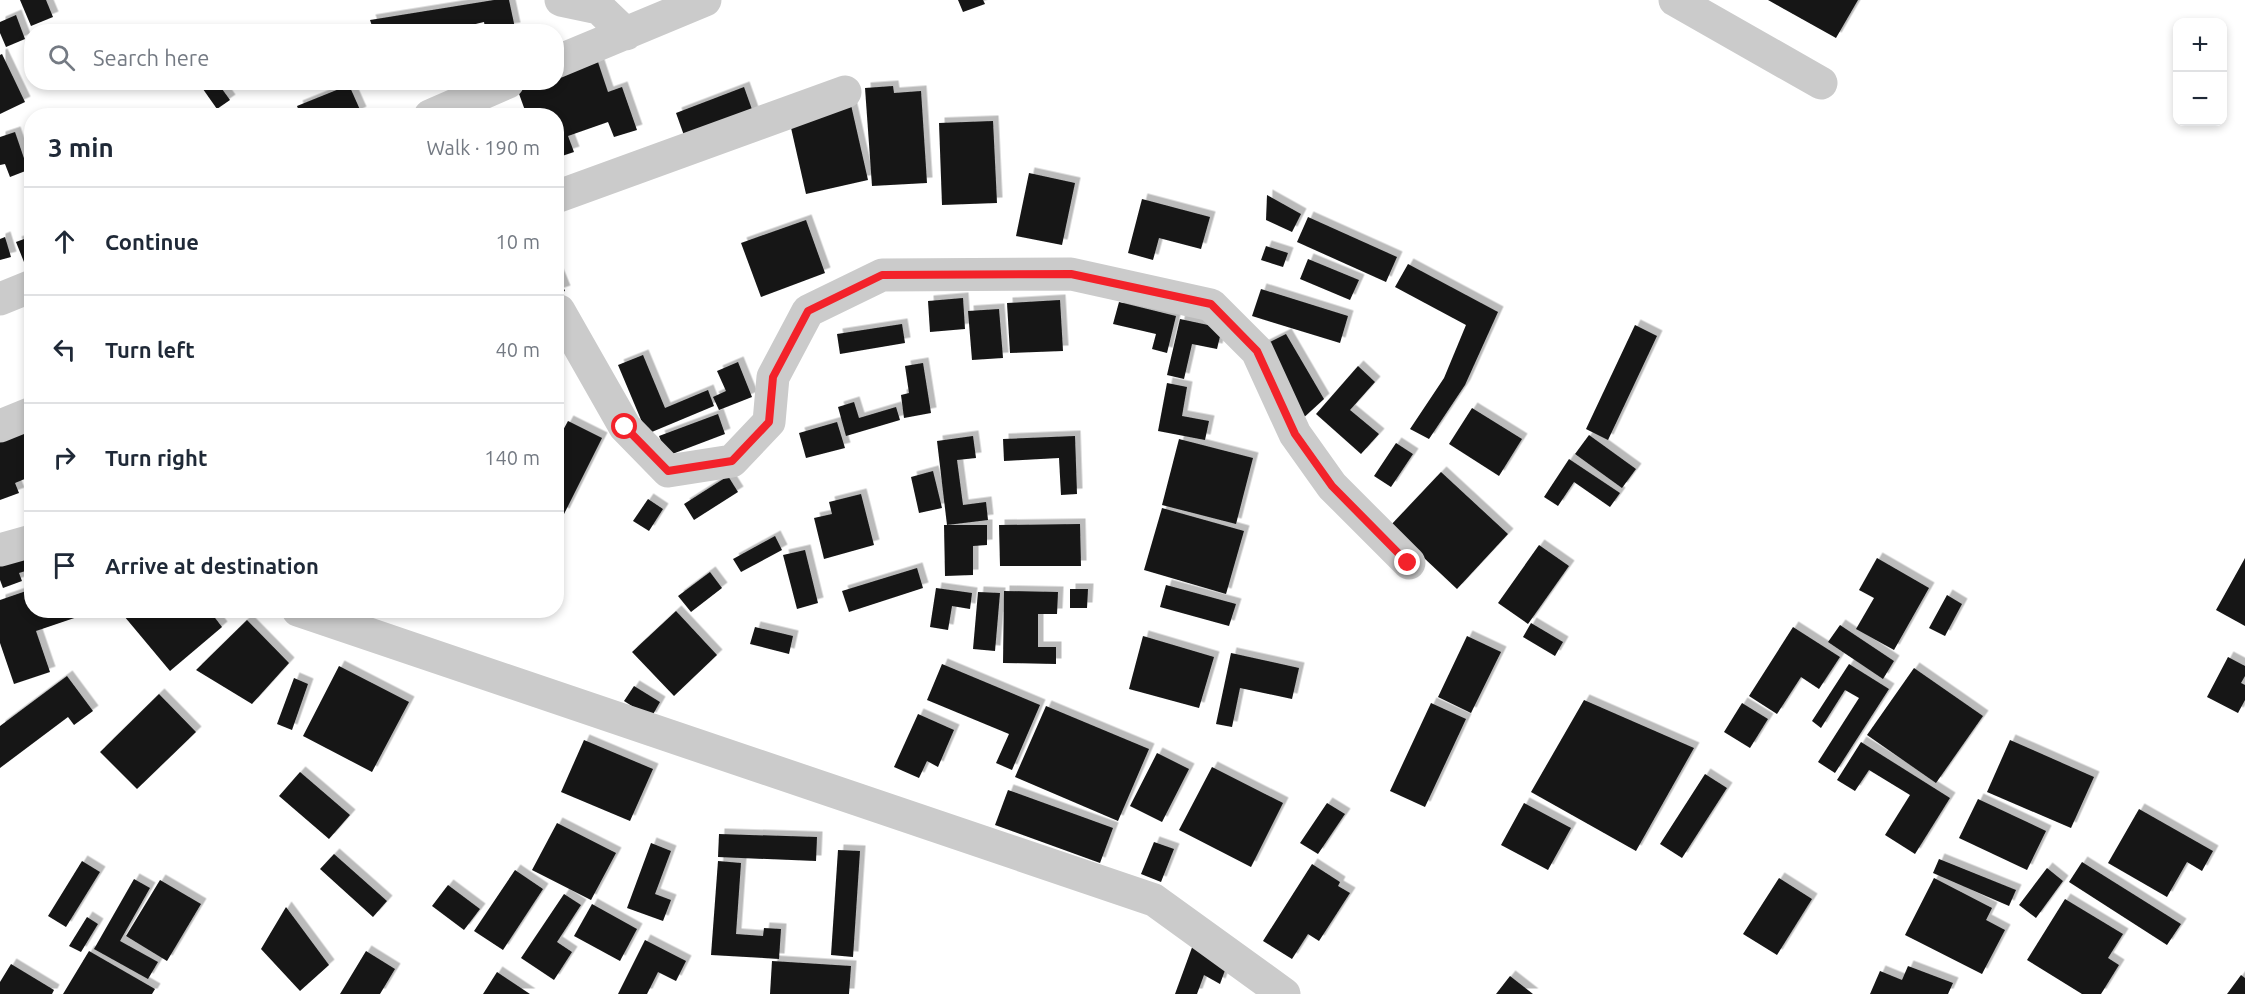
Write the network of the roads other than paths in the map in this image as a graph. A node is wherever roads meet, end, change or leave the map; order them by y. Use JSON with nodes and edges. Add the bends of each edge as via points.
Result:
{"nodes":[{"id":1,"x":561,"y":0,"type":"edge"},
{"id":2,"x":705,"y":0,"type":"edge"},
{"id":3,"x":1675,"y":0,"type":"edge"},
{"id":4,"x":626,"y":34,"type":"junction"},
{"id":5,"x":564,"y":59,"type":"edge"},
{"id":6,"x":1821,"y":83,"type":"dead end"},
{"id":7,"x":490,"y":90,"type":"edge"},
{"id":8,"x":845,"y":92,"type":"dead end"},
{"id":9,"x":448,"y":108,"type":"edge"},
{"id":10,"x":564,"y":194,"type":"edge"},
{"id":11,"x":24,"y":290,"type":"edge"},
{"id":12,"x":0,"y":300,"type":"edge"},
{"id":13,"x":564,"y":320,"type":"edge"},
{"id":14,"x":24,"y":416,"type":"edge"},
{"id":15,"x":0,"y":426,"type":"edge"},
{"id":16,"x":24,"y":543,"type":"edge"},
{"id":17,"x":0,"y":550,"type":"edge"},
{"id":18,"x":1408,"y":563,"type":"dead end"},
{"id":19,"x":322,"y":618,"type":"edge"},
{"id":20,"x":1284,"y":994,"type":"edge"}],
"edges":[{"from":1,"to":4,"type":"street","via":[[599,8]]},
{"from":2,"to":4,"type":"street"},
{"from":3,"to":6,"type":"street"},
{"from":4,"to":5,"type":"street"},
{"from":7,"to":9,"type":"street"},
{"from":8,"to":10,"type":"street"},
{"from":11,"to":12,"type":"street"},
{"from":13,"to":18,"type":"street","via":[[625,427],[668,471],[732,461],[769,422],[773,377],[808,311],[882,275],[1071,274],[1211,304],[1257,351],[1295,434],[1332,486]]},
{"from":14,"to":15,"type":"street"},
{"from":16,"to":17,"type":"street"},
{"from":19,"to":20,"type":"street","via":[[1154,900]]}]}
